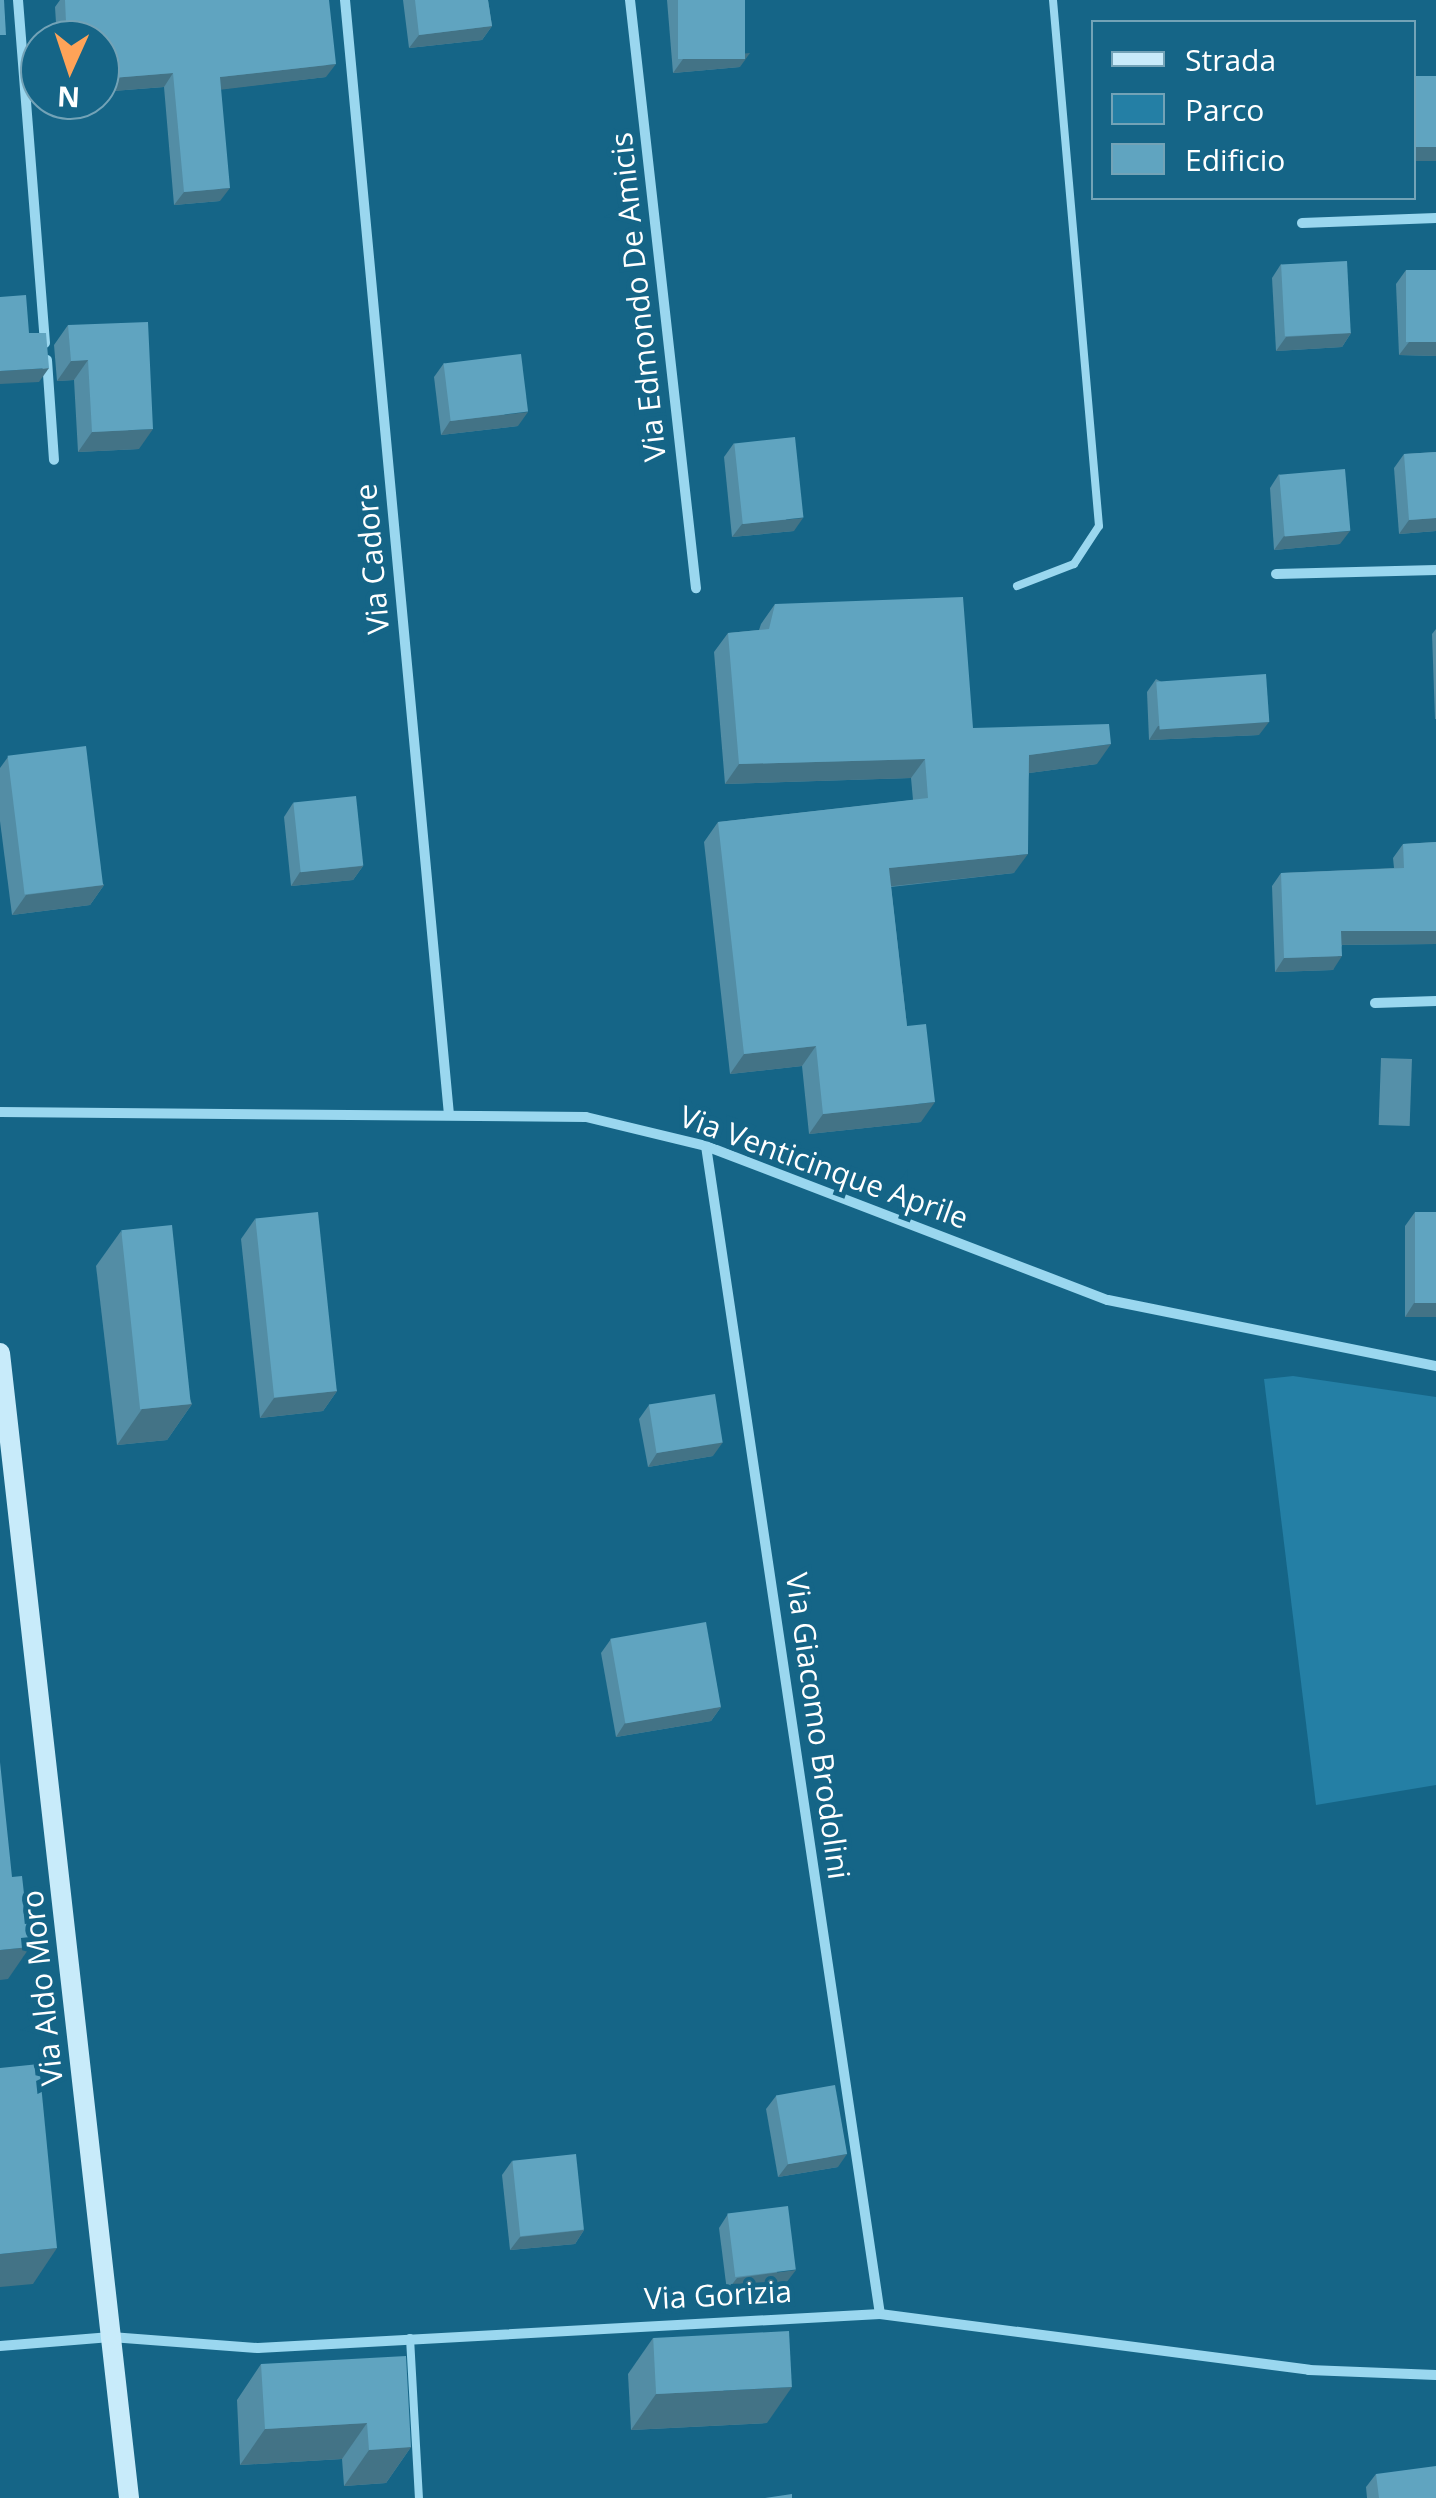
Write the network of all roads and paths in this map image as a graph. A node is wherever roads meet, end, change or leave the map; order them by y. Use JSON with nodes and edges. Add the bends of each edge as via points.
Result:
{"nodes":[{"id":1,"x":18,"y":0,"type":"edge"},
{"id":2,"x":345,"y":0,"type":"edge"},
{"id":3,"x":630,"y":0,"type":"edge"},
{"id":4,"x":1053,"y":0,"type":"edge"},
{"id":5,"x":1436,"y":218,"type":"edge"},
{"id":6,"x":1302,"y":223,"type":"dead end"},
{"id":7,"x":54,"y":460,"type":"dead end"},
{"id":8,"x":1436,"y":570,"type":"edge"},
{"id":9,"x":1276,"y":574,"type":"dead end"},
{"id":10,"x":1017,"y":586,"type":"dead end"},
{"id":11,"x":696,"y":588,"type":"dead end"},
{"id":12,"x":1436,"y":1001,"type":"edge"},
{"id":13,"x":1374,"y":1004,"type":"dead end"},
{"id":14,"x":0,"y":1112,"type":"edge"},
{"id":15,"x":449,"y":1114,"type":"junction"},
{"id":16,"x":706,"y":1146,"type":"junction"},
{"id":17,"x":0,"y":1352,"type":"edge"},
{"id":18,"x":1436,"y":1366,"type":"edge"},
{"id":19,"x":880,"y":2314,"type":"junction"},
{"id":20,"x":111,"y":2337,"type":"junction"},
{"id":21,"x":410,"y":2338,"type":"junction"},
{"id":22,"x":0,"y":2346,"type":"edge"},
{"id":23,"x":1436,"y":2375,"type":"edge"},
{"id":24,"x":129,"y":2498,"type":"edge"},
{"id":25,"x":419,"y":2498,"type":"edge"}],
"edges":[{"from":1,"to":7,"type":"street"},
{"from":2,"to":15,"type":"street","name":"Via Cadore"},
{"from":3,"to":11,"type":"street","name":"Via Edmondo De Amicis"},
{"from":4,"to":10,"type":"lane","via":[[1099,526],[1074,564]]},
{"from":5,"to":6,"type":"street"},
{"from":8,"to":9,"type":"street"},
{"from":12,"to":13,"type":"street"},
{"from":14,"to":15,"type":"street","name":"Via Venticinque Aprile"},
{"from":15,"to":16,"type":"street","name":"Via Venticinque Aprile","via":[[586,1117]]},
{"from":16,"to":18,"type":"street","name":"Via Venticinque Aprile","via":[[1108,1300]]},
{"from":16,"to":19,"type":"street","name":"Via Giacomo Brodolini"},
{"from":17,"to":20,"type":"main road","name":"Via Aldo Moro"},
{"from":19,"to":21,"type":"street","name":"Via Gorizia"},
{"from":19,"to":23,"type":"street","name":"Via Gorizia","via":[[1310,2370]]},
{"from":20,"to":21,"type":"street","name":"Via Gorizia","via":[[258,2348]]},
{"from":20,"to":22,"type":"street","name":"Via Gorizia"},
{"from":20,"to":24,"type":"main road","name":"Via Aldo Moro"},
{"from":21,"to":25,"type":"lane"}]}
